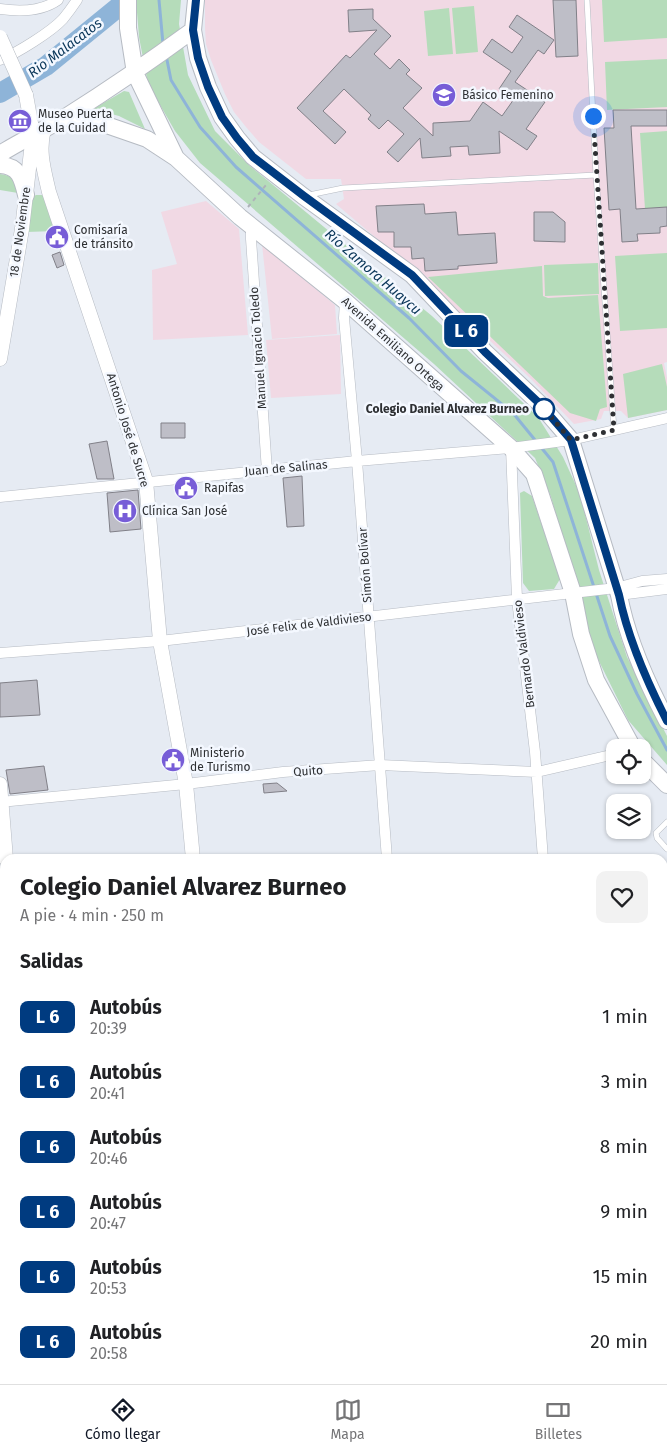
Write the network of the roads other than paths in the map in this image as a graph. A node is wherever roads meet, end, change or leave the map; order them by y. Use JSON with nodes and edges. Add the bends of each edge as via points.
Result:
{"nodes":[{"id":1,"x":58,"y":0,"type":"edge"},
{"id":2,"x":77,"y":0,"type":"edge"},
{"id":3,"x":196,"y":0,"type":"edge"},
{"id":4,"x":587,"y":0,"type":"edge"},
{"id":5,"x":128,"y":2,"type":"edge"},
{"id":6,"x":0,"y":9,"type":"edge"},
{"id":7,"x":193,"y":30,"type":"junction"},
{"id":8,"x":0,"y":37,"type":"edge"},
{"id":9,"x":0,"y":60,"type":"edge"},
{"id":10,"x":135,"y":73,"type":"junction"},
{"id":11,"x":65,"y":117,"type":"junction"},
{"id":12,"x":39,"y":131,"type":"junction"},
{"id":13,"x":0,"y":154,"type":"edge"},
{"id":14,"x":176,"y":158,"type":"junction"},
{"id":15,"x":0,"y":165,"type":"edge"},
{"id":16,"x":596,"y":175,"type":"junction"},
{"id":17,"x":49,"y":192,"type":"junction"},
{"id":18,"x":26,"y":196,"type":"junction"},
{"id":19,"x":304,"y":196,"type":"junction"},
{"id":20,"x":246,"y":220,"type":"junction"},
{"id":21,"x":345,"y":301,"type":"junction"},
{"id":22,"x":1,"y":351,"type":"edge"},
{"id":23,"x":667,"y":418,"type":"edge"},
{"id":24,"x":614,"y":430,"type":"junction"},
{"id":25,"x":571,"y":440,"type":"junction"},
{"id":26,"x":511,"y":448,"type":"junction"},
{"id":27,"x":357,"y":461,"type":"junction"},
{"id":28,"x":267,"y":471,"type":"junction"},
{"id":29,"x":146,"y":481,"type":"junction"},
{"id":30,"x":0,"y":497,"type":"edge"},
{"id":31,"x":667,"y":579,"type":"edge"},
{"id":32,"x":667,"y":589,"type":"edge"},
{"id":33,"x":618,"y":591,"type":"junction"},
{"id":34,"x":573,"y":592,"type":"junction"},
{"id":35,"x":517,"y":599,"type":"junction"},
{"id":36,"x":369,"y":617,"type":"junction"},
{"id":37,"x":160,"y":642,"type":"junction"},
{"id":38,"x":0,"y":652,"type":"edge"},
{"id":39,"x":667,"y":721,"type":"edge"},
{"id":40,"x":628,"y":739,"type":"edge"},
{"id":41,"x":606,"y":756,"type":"edge"},
{"id":42,"x":380,"y":765,"type":"junction"},
{"id":43,"x":651,"y":769,"type":"edge"},
{"id":44,"x":537,"y":772,"type":"junction"},
{"id":45,"x":0,"y":784,"type":"edge"},
{"id":46,"x":186,"y":784,"type":"junction"},
{"id":47,"x":667,"y":785,"type":"edge"},
{"id":48,"x":1,"y":802,"type":"edge"},
{"id":49,"x":667,"y":822,"type":"edge"},
{"id":50,"x":667,"y":849,"type":"edge"},
{"id":51,"x":6,"y":854,"type":"edge"},
{"id":52,"x":193,"y":854,"type":"edge"},
{"id":53,"x":387,"y":854,"type":"edge"},
{"id":54,"x":543,"y":854,"type":"edge"}],
"edges":[{"from":1,"to":6,"type":"street","via":[[41,9]]},
{"from":2,"to":9,"type":"street","via":[[62,20],[47,32]]},
{"from":3,"to":7,"type":"main road"},
{"from":4,"to":16,"type":"lane"},
{"from":5,"to":10,"type":"main road","name":"Avenida Emiliano Ortega","via":[[128,28]]},
{"from":7,"to":10,"type":"main road"},
{"from":7,"to":19,"type":"main road","via":[[198,58],[222,117],[253,157]]},
{"from":8,"to":12,"type":"street","bridge":true},
{"from":10,"to":11,"type":"main road"},
{"from":10,"to":14,"type":"main road","name":"Avenida Emiliano Ortega"},
{"from":11,"to":12,"type":"main road"},
{"from":11,"to":14,"type":"main road","via":[[95,120],[147,139]]},
{"from":12,"to":13,"type":"main road"},
{"from":12,"to":17,"type":"street","name":"Antonio José de Sucre","via":[[41,159]]},
{"from":12,"to":18,"type":"street","name":"18 de Noviembre"},
{"from":14,"to":20,"type":"main road","name":"Avenida Emiliano Ortega"},
{"from":15,"to":18,"type":"main road","via":[[14,168],[21,175]]},
{"from":16,"to":19,"type":"lane","via":[[343,188]]},
{"from":16,"to":24,"type":"lane"},
{"from":17,"to":18,"type":"street","via":[[38,189]]},
{"from":17,"to":29,"type":"street","name":"Antonio José de Sucre"},
{"from":18,"to":22,"type":"street","name":"18 de Noviembre"},
{"from":19,"to":25,"type":"main road","via":[[412,275],[539,403]]},
{"from":20,"to":21,"type":"main road","name":"Avenida Emiliano Ortega"},
{"from":20,"to":28,"type":"street","name":"Manuel Ignacio Toledo"},
{"from":21,"to":26,"type":"main road","name":"Avenida Emiliano Ortega"},
{"from":21,"to":27,"type":"street","name":"Simón Bolívar"},
{"from":23,"to":24,"type":"street","name":"Juan de Salinas"},
{"from":24,"to":25,"type":"street","name":"Juan de Salinas"},
{"from":25,"to":26,"type":"street","name":"Juan de Salinas"},
{"from":25,"to":33,"type":"main road"},
{"from":26,"to":27,"type":"street","name":"Juan de Salinas"},
{"from":26,"to":34,"type":"main road","name":"Avenida Emiliano Ortega","via":[[534,474]]},
{"from":26,"to":35,"type":"street","name":"Bernardo Valdivieso"},
{"from":27,"to":28,"type":"street","name":"Juan de Salinas"},
{"from":27,"to":36,"type":"street","name":"Simón Bolívar"},
{"from":28,"to":29,"type":"street","name":"Juan de Salinas"},
{"from":29,"to":30,"type":"street","name":"Juan de Salinas"},
{"from":29,"to":37,"type":"street","name":"Antonio José de Sucre"},
{"from":31,"to":33,"type":"street","via":[[642,582]]},
{"from":32,"to":33,"type":"street"},
{"from":33,"to":34,"type":"street","name":"José Felix de Valdivieso"},
{"from":33,"to":39,"type":"main road","via":[[623,617],[646,679]]},
{"from":34,"to":35,"type":"street","name":"José Felix de Valdivieso"},
{"from":34,"to":40,"type":"main road","name":"Avenida Emiliano Ortega","via":[[581,634],[596,680]]},
{"from":35,"to":36,"type":"street","name":"José Felix de Valdivieso"},
{"from":35,"to":44,"type":"street","name":"Bernardo Valdivieso"},
{"from":36,"to":37,"type":"street","name":"José Felix de Valdivieso"},
{"from":36,"to":42,"type":"street","name":"Simón Bolívar"},
{"from":37,"to":38,"type":"street","name":"José Felix de Valdivieso"},
{"from":37,"to":46,"type":"street","name":"Antonio José de Sucre"},
{"from":41,"to":44,"type":"street","name":"Quito"},
{"from":42,"to":44,"type":"street","name":"Quito"},
{"from":42,"to":46,"type":"street","name":"Quito"},
{"from":42,"to":53,"type":"street","name":"Simón Bolívar"},
{"from":43,"to":47,"type":"main road"},
{"from":44,"to":54,"type":"street","name":"Bernardo Valdivieso"},
{"from":45,"to":48,"type":"street"},
{"from":46,"to":48,"type":"street","name":"Quito"},
{"from":46,"to":52,"type":"street","name":"Antonio José de Sucre"},
{"from":48,"to":51,"type":"street"},
{"from":49,"to":50,"type":"lane","via":[[656,833]]}]}
